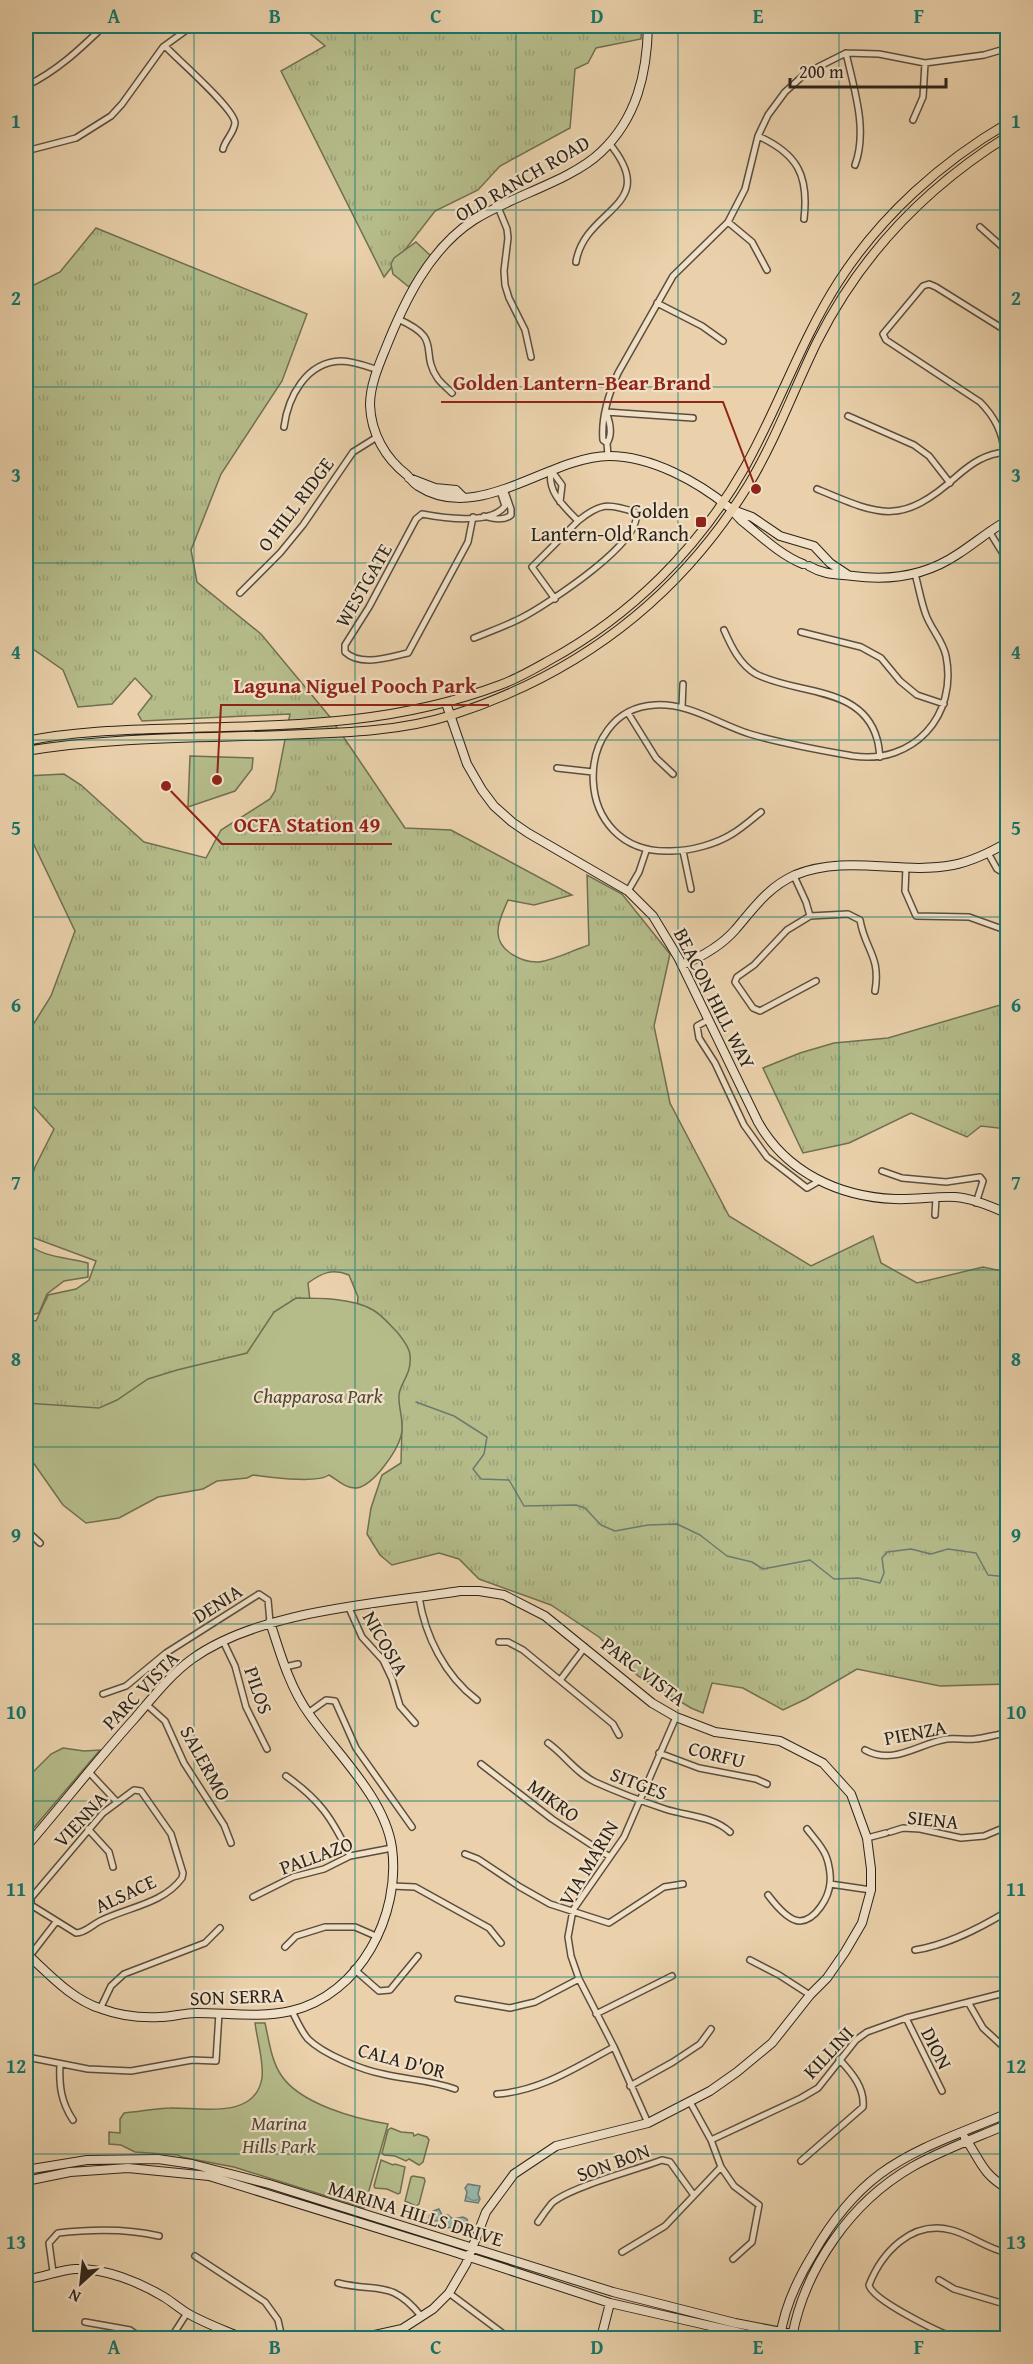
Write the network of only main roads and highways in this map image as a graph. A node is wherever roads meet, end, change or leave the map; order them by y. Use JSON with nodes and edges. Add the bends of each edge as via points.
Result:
{"nodes":[{"id":1,"x":1008,"y":123,"type":"edge"},
{"id":2,"x":1008,"y":136,"type":"edge"},
{"id":3,"x":26,"y":741,"type":"edge"},
{"id":4,"x":26,"y":751,"type":"edge"}],
"edges":[{"from":1,"to":3,"type":"main road","via":[[960,153],[930,178],[864,247],[818,315],[756,446],[723,503],[671,568],[596,632],[503,684],[446,703],[379,717],[81,732]]},
{"from":2,"to":4,"type":"main road","via":[[930,193],[895,228],[863,268],[819,338],[766,453],[703,549],[675,581],[618,631],[575,661],[514,692],[450,716],[391,727],[76,744]]}]}
